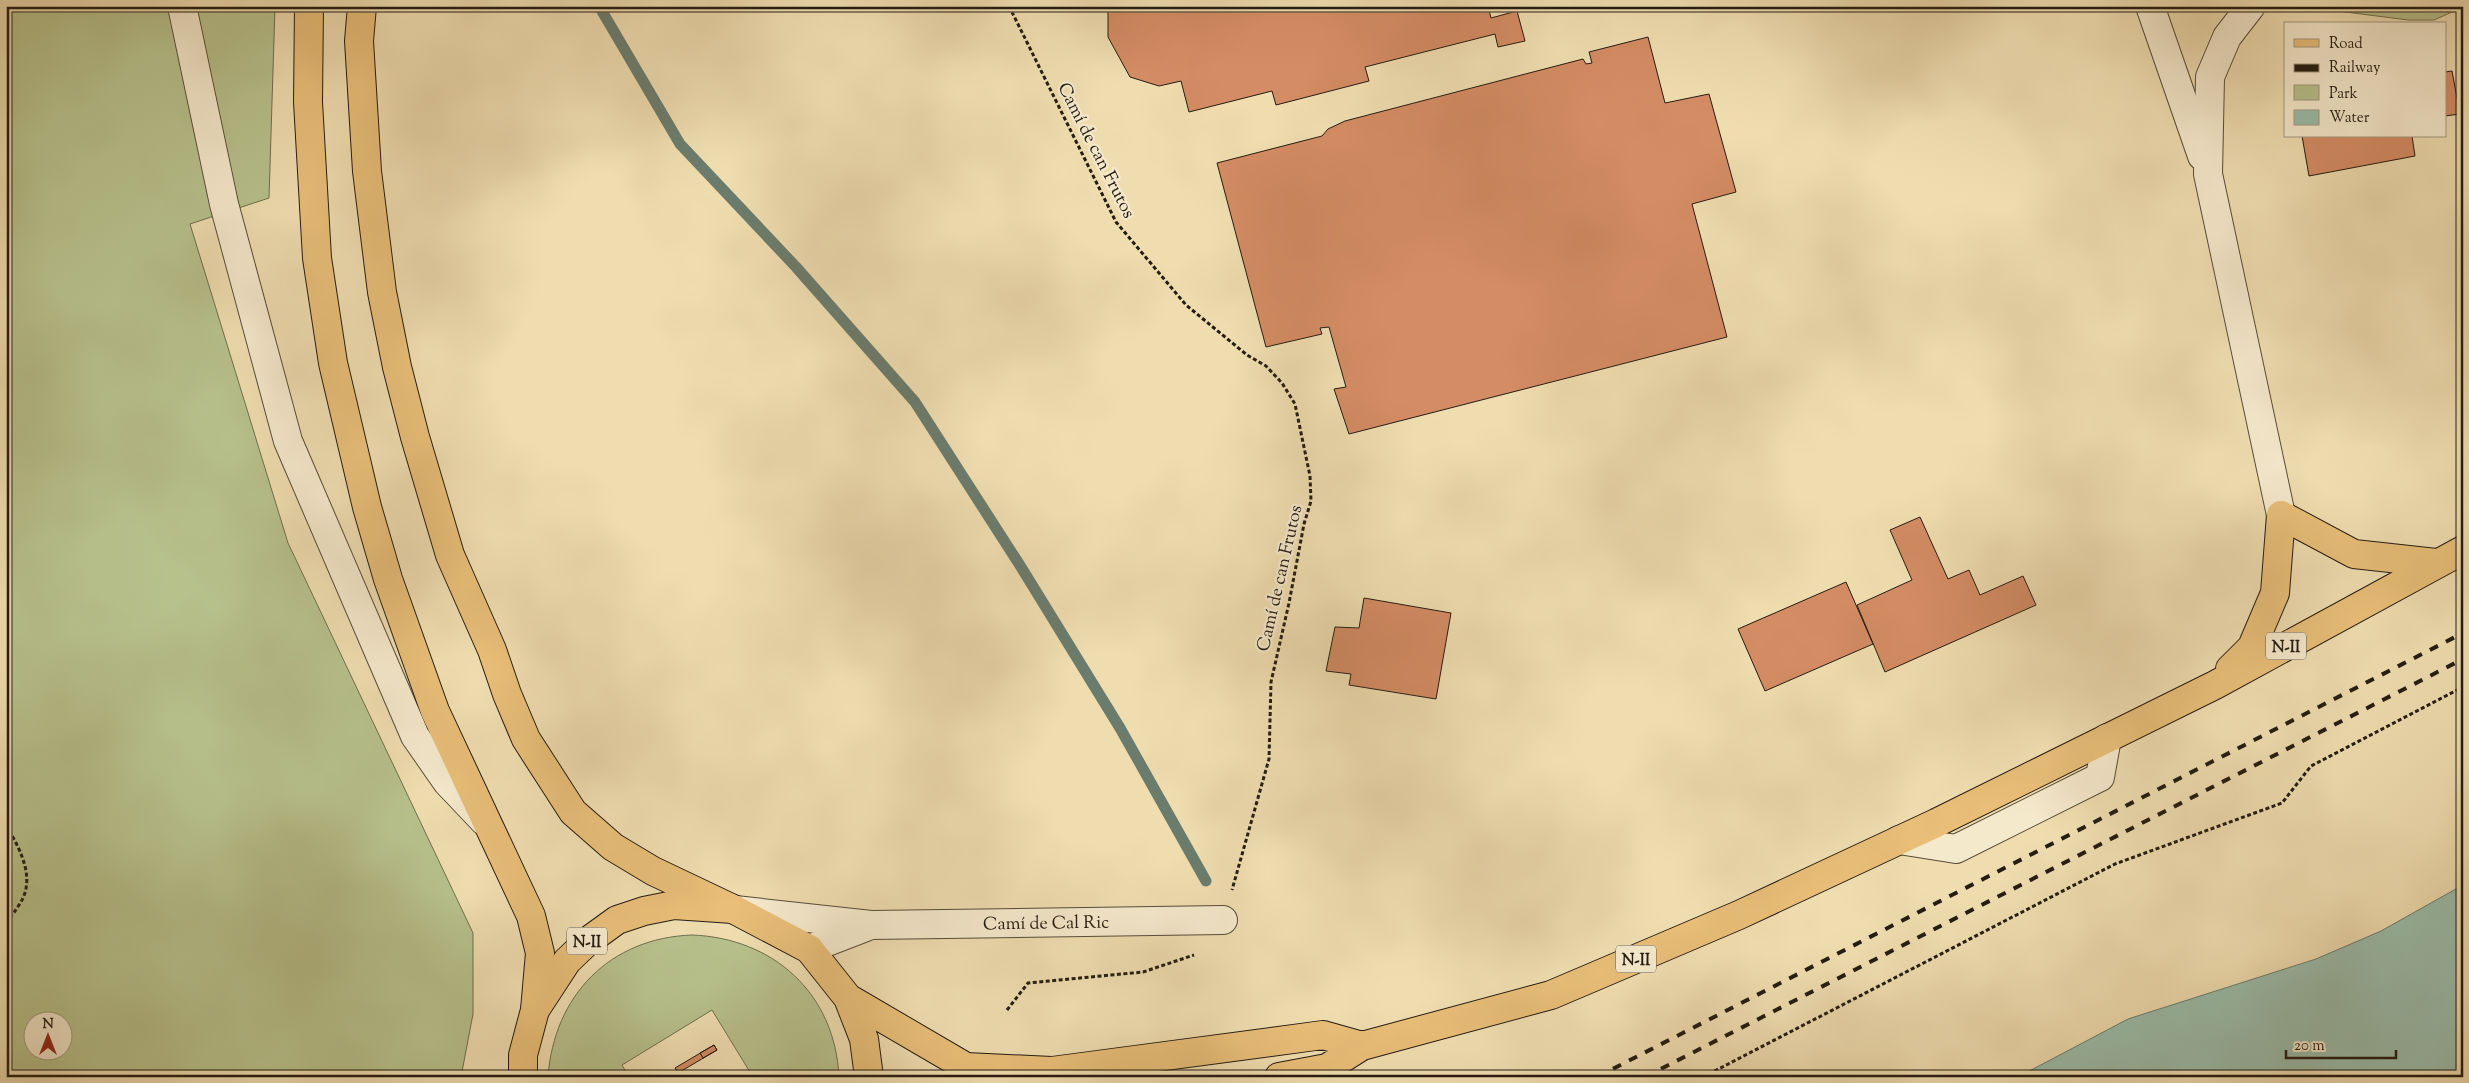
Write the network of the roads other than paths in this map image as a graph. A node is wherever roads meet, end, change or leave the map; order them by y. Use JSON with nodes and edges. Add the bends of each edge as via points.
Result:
{"nodes":[{"id":1,"x":182,"y":6,"type":"edge"},
{"id":2,"x":309,"y":6,"type":"edge"},
{"id":3,"x":362,"y":6,"type":"edge"},
{"id":4,"x":2150,"y":6,"type":"edge"},
{"id":5,"x":2251,"y":6,"type":"edge"},
{"id":6,"x":2208,"y":174,"type":"junction"},
{"id":7,"x":2281,"y":515,"type":"junction"},
{"id":8,"x":2463,"y":550,"type":"edge"},
{"id":9,"x":2436,"y":563,"type":"junction"},
{"id":10,"x":2215,"y":685,"type":"junction"},
{"id":11,"x":491,"y":828,"type":"junction"},
{"id":12,"x":733,"y":910,"type":"junction"},
{"id":13,"x":1223,"y":920,"type":"road end"},
{"id":14,"x":871,"y":925,"type":"junction"},
{"id":15,"x":809,"y":949,"type":"junction"},
{"id":16,"x":848,"y":998,"type":"junction"},
{"id":17,"x":535,"y":1010,"type":"junction"},
{"id":18,"x":1362,"y":1046,"type":"junction"},
{"id":19,"x":522,"y":1077,"type":"edge"},
{"id":20,"x":869,"y":1077,"type":"edge"},
{"id":21,"x":1278,"y":1077,"type":"edge"}],
"edges":[{"from":1,"to":11,"type":"street","via":[[224,204],[288,441],[415,736],[447,782]]},
{"from":2,"to":11,"type":"main road","via":[[308,102],[317,258],[333,362],[366,507],[388,579],[435,712]]},
{"from":3,"to":12,"type":"main road","via":[[359,40],[366,171],[382,292],[397,368],[450,555],[492,650],[514,712],[526,739],[573,812],[613,847],[653,871]]},
{"from":4,"to":6,"type":"street"},
{"from":5,"to":6,"type":"street","via":[[2227,37],[2210,77]]},
{"from":6,"to":7,"type":"street"},
{"from":7,"to":9,"type":"main road","via":[[2354,554]]},
{"from":7,"to":10,"type":"main road","via":[[2275,593],[2252,647]]},
{"from":8,"to":9,"type":"main road","number":"N-II"},
{"from":9,"to":10,"type":"main road","number":"N-II"},
{"from":10,"to":18,"type":"main road","number":"N-II","via":[[1739,915],[1551,995]]},
{"from":11,"to":17,"type":"main road","via":[[531,916],[540,954]]},
{"from":12,"to":14,"type":"street","name":"Camí de Cal Ric"},
{"from":12,"to":15,"type":"main road","number":"N-II"},
{"from":12,"to":17,"type":"main road","number":"N-II","via":[[674,905],[617,920],[567,961]]},
{"from":13,"to":14,"type":"street","name":"Camí de Cal Ric"},
{"from":14,"to":15,"type":"street","name":"Camí de Cal Ric"},
{"from":15,"to":16,"type":"main road","number":"N-II"},
{"from":16,"to":18,"type":"main road","number":"N-II","via":[[966,1067],[1052,1071],[1323,1035]]},
{"from":16,"to":20,"type":"main road","number":"N-II","via":[[864,1039]]},
{"from":17,"to":19,"type":"main road","number":"N-II","via":[[523,1055]]},
{"from":18,"to":21,"type":"main road","number":"N-II","via":[[1327,1068]]}]}
